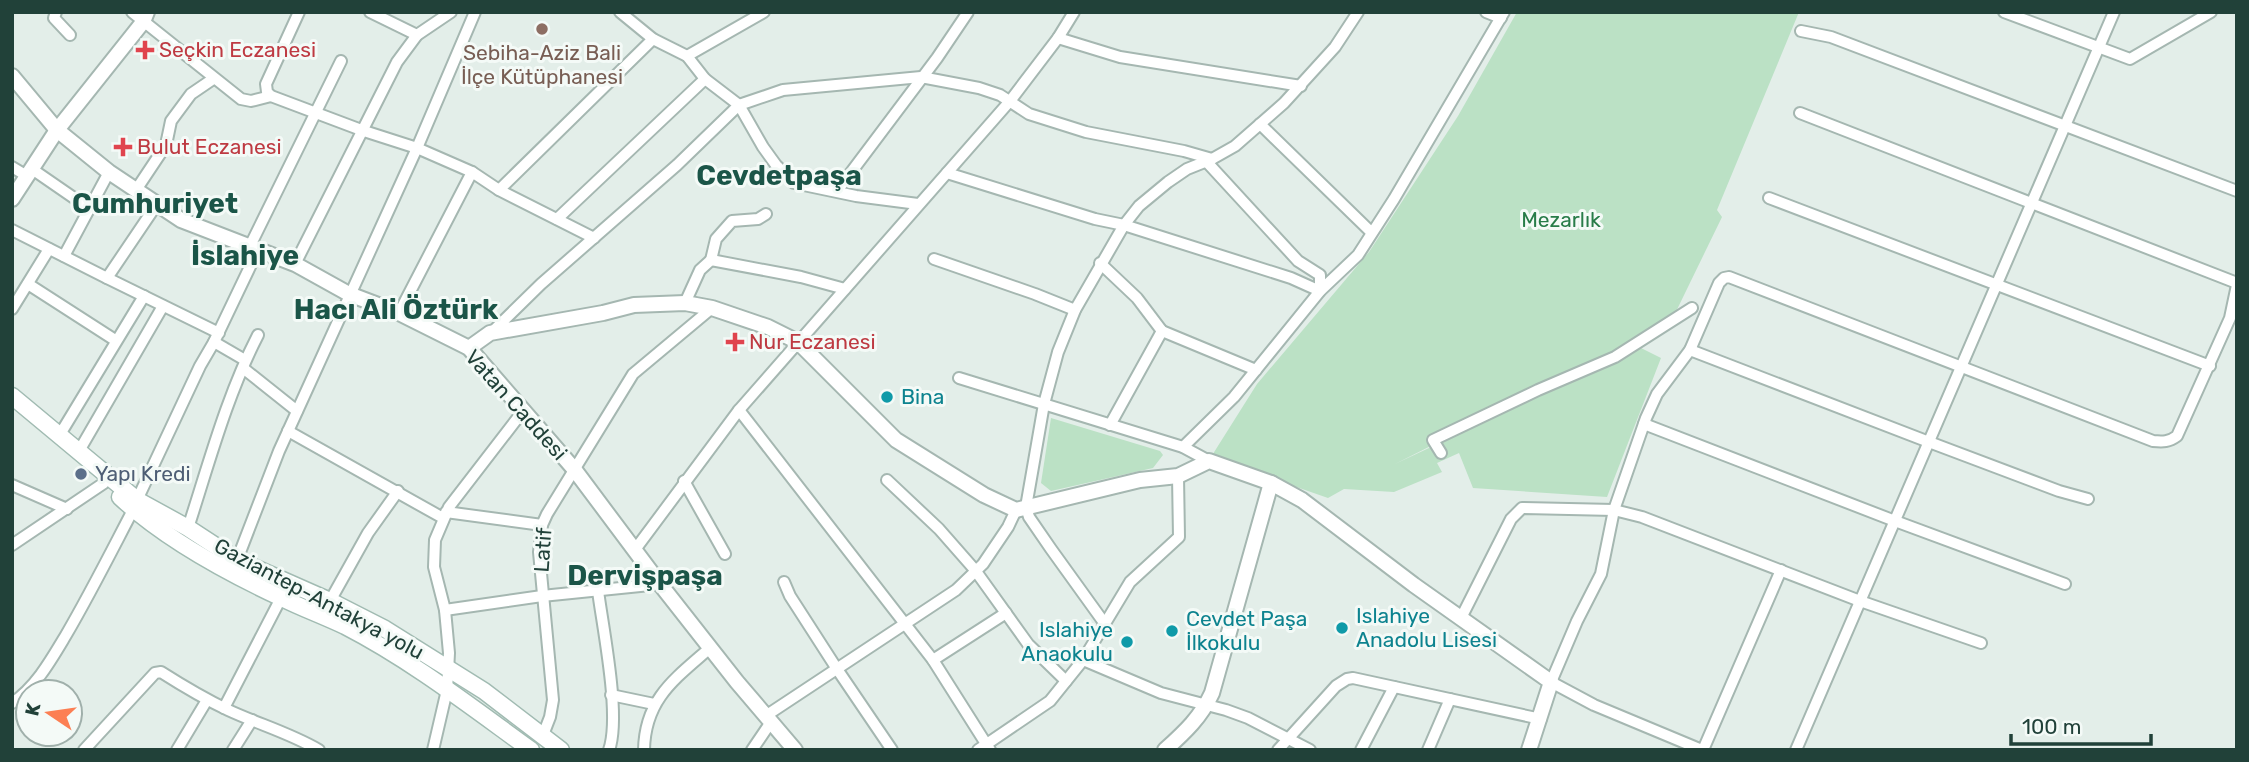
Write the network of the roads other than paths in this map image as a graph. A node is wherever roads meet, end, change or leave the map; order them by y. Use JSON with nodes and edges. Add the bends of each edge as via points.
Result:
{"nodes":[{"id":1,"x":56,"y":12,"type":"edge"},
{"id":2,"x":299,"y":12,"type":"edge"},
{"id":3,"x":370,"y":12,"type":"edge"},
{"id":4,"x":451,"y":12,"type":"edge"},
{"id":5,"x":475,"y":12,"type":"edge"},
{"id":6,"x":620,"y":12,"type":"edge"},
{"id":7,"x":764,"y":12,"type":"edge"},
{"id":8,"x":968,"y":12,"type":"edge"},
{"id":9,"x":1074,"y":12,"type":"edge"},
{"id":10,"x":1358,"y":12,"type":"edge"},
{"id":11,"x":1486,"y":12,"type":"edge"},
{"id":12,"x":2004,"y":12,"type":"edge"},
{"id":13,"x":2114,"y":12,"type":"edge"},
{"id":14,"x":2211,"y":12,"type":"edge"},
{"id":15,"x":141,"y":15,"type":"edge"},
{"id":16,"x":1503,"y":15,"type":"edge"},
{"id":17,"x":1801,"y":31,"type":"dead end"},
{"id":18,"x":70,"y":35,"type":"dead end"},
{"id":19,"x":417,"y":35,"type":"junction"},
{"id":20,"x":1058,"y":38,"type":"junction"},
{"id":21,"x":653,"y":39,"type":"junction"},
{"id":22,"x":2098,"y":48,"type":"junction"},
{"id":23,"x":687,"y":55,"type":"junction"},
{"id":24,"x":341,"y":61,"type":"dead end"},
{"id":25,"x":12,"y":76,"type":"edge"},
{"id":26,"x":921,"y":77,"type":"junction"},
{"id":27,"x":213,"y":79,"type":"junction"},
{"id":28,"x":705,"y":79,"type":"junction"},
{"id":29,"x":1301,"y":86,"type":"junction"},
{"id":30,"x":271,"y":96,"type":"junction"},
{"id":31,"x":1010,"y":101,"type":"junction"},
{"id":32,"x":739,"y":105,"type":"junction"},
{"id":33,"x":1800,"y":113,"type":"dead end"},
{"id":34,"x":316,"y":114,"type":"junction"},
{"id":35,"x":1260,"y":124,"type":"junction"},
{"id":36,"x":2064,"y":127,"type":"junction"},
{"id":37,"x":57,"y":130,"type":"junction"},
{"id":38,"x":364,"y":131,"type":"junction"},
{"id":39,"x":417,"y":148,"type":"junction"},
{"id":40,"x":1208,"y":160,"type":"junction"},
{"id":41,"x":12,"y":167,"type":"edge"},
{"id":42,"x":109,"y":172,"type":"junction"},
{"id":43,"x":472,"y":172,"type":"junction"},
{"id":44,"x":29,"y":173,"type":"junction"},
{"id":45,"x":947,"y":173,"type":"junction"},
{"id":46,"x":136,"y":190,"type":"junction"},
{"id":47,"x":499,"y":190,"type":"junction"},
{"id":48,"x":837,"y":191,"type":"junction"},
{"id":49,"x":2237,"y":191,"type":"edge"},
{"id":50,"x":1769,"y":198,"type":"dead end"},
{"id":51,"x":12,"y":199,"type":"edge"},
{"id":52,"x":157,"y":204,"type":"junction"},
{"id":53,"x":2031,"y":204,"type":"junction"},
{"id":54,"x":918,"y":205,"type":"junction"},
{"id":55,"x":90,"y":209,"type":"junction"},
{"id":56,"x":766,"y":214,"type":"dead end"},
{"id":57,"x":557,"y":219,"type":"junction"},
{"id":58,"x":1124,"y":225,"type":"junction"},
{"id":59,"x":12,"y":230,"type":"edge"},
{"id":60,"x":1371,"y":232,"type":"junction"},
{"id":61,"x":594,"y":238,"type":"junction"},
{"id":62,"x":254,"y":248,"type":"junction"},
{"id":63,"x":49,"y":249,"type":"junction"},
{"id":64,"x":64,"y":256,"type":"junction"},
{"id":65,"x":934,"y":259,"type":"dead end"},
{"id":66,"x":710,"y":260,"type":"junction"},
{"id":67,"x":1100,"y":263,"type":"junction"},
{"id":68,"x":295,"y":264,"type":"junction"},
{"id":69,"x":107,"y":278,"type":"junction"},
{"id":70,"x":28,"y":284,"type":"junction"},
{"id":71,"x":2237,"y":284,"type":"edge"},
{"id":72,"x":1996,"y":285,"type":"junction"},
{"id":73,"x":845,"y":289,"type":"junction"},
{"id":74,"x":1320,"y":291,"type":"junction"},
{"id":75,"x":349,"y":294,"type":"junction"},
{"id":76,"x":144,"y":296,"type":"junction"},
{"id":77,"x":685,"y":303,"type":"junction"},
{"id":78,"x":163,"y":306,"type":"junction"},
{"id":79,"x":712,"y":308,"type":"junction"},
{"id":80,"x":1692,"y":308,"type":"dead end"},
{"id":81,"x":12,"y":309,"type":"edge"},
{"id":82,"x":1075,"y":310,"type":"junction"},
{"id":83,"x":399,"y":313,"type":"junction"},
{"id":84,"x":1161,"y":331,"type":"junction"},
{"id":85,"x":490,"y":333,"type":"junction"},
{"id":86,"x":258,"y":335,"type":"dead end"},
{"id":87,"x":216,"y":337,"type":"junction"},
{"id":88,"x":115,"y":340,"type":"junction"},
{"id":89,"x":798,"y":342,"type":"junction"},
{"id":90,"x":469,"y":348,"type":"junction"},
{"id":91,"x":1690,"y":350,"type":"junction"},
{"id":92,"x":244,"y":364,"type":"junction"},
{"id":93,"x":1962,"y":366,"type":"junction"},
{"id":94,"x":2210,"y":366,"type":"junction"},
{"id":95,"x":1256,"y":370,"type":"junction"},
{"id":96,"x":959,"y":378,"type":"dead end"},
{"id":97,"x":12,"y":396,"type":"edge"},
{"id":98,"x":1044,"y":404,"type":"junction"},
{"id":99,"x":12,"y":409,"type":"edge"},
{"id":100,"x":738,"y":410,"type":"junction"},
{"id":101,"x":297,"y":411,"type":"junction"},
{"id":102,"x":523,"y":411,"type":"junction"},
{"id":103,"x":1644,"y":424,"type":"junction"},
{"id":104,"x":1110,"y":425,"type":"junction"},
{"id":105,"x":288,"y":431,"type":"junction"},
{"id":106,"x":60,"y":436,"type":"junction"},
{"id":107,"x":1929,"y":442,"type":"junction"},
{"id":108,"x":1183,"y":447,"type":"junction"},
{"id":109,"x":79,"y":451,"type":"junction"},
{"id":110,"x":1441,"y":453,"type":"dead end"},
{"id":111,"x":1209,"y":461,"type":"junction"},
{"id":112,"x":574,"y":470,"type":"junction"},
{"id":113,"x":1178,"y":476,"type":"junction"},
{"id":114,"x":887,"y":480,"type":"dead end"},
{"id":115,"x":684,"y":481,"type":"junction"},
{"id":116,"x":104,"y":483,"type":"junction"},
{"id":117,"x":1271,"y":483,"type":"junction"},
{"id":118,"x":12,"y":485,"type":"edge"},
{"id":119,"x":398,"y":491,"type":"junction"},
{"id":120,"x":2088,"y":499,"type":"dead end"},
{"id":121,"x":135,"y":505,"type":"junction"},
{"id":122,"x":1021,"y":508,"type":"junction"},
{"id":123,"x":67,"y":509,"type":"junction"},
{"id":124,"x":1614,"y":510,"type":"junction"},
{"id":125,"x":445,"y":515,"type":"junction"},
{"id":126,"x":1895,"y":521,"type":"junction"},
{"id":127,"x":542,"y":525,"type":"junction"},
{"id":128,"x":188,"y":528,"type":"junction"},
{"id":129,"x":12,"y":545,"type":"edge"},
{"id":130,"x":634,"y":551,"type":"junction"},
{"id":131,"x":725,"y":554,"type":"dead end"},
{"id":132,"x":237,"y":559,"type":"junction"},
{"id":133,"x":975,"y":570,"type":"junction"},
{"id":134,"x":1781,"y":570,"type":"junction"},
{"id":135,"x":784,"y":583,"type":"dead end"},
{"id":136,"x":660,"y":584,"type":"junction"},
{"id":137,"x":2065,"y":584,"type":"dead end"},
{"id":138,"x":598,"y":591,"type":"junction"},
{"id":139,"x":542,"y":596,"type":"junction"},
{"id":140,"x":281,"y":598,"type":"junction"},
{"id":141,"x":330,"y":601,"type":"junction"},
{"id":142,"x":1860,"y":601,"type":"junction"},
{"id":143,"x":445,"y":610,"type":"junction"},
{"id":144,"x":1006,"y":613,"type":"junction"},
{"id":145,"x":1461,"y":618,"type":"junction"},
{"id":146,"x":904,"y":622,"type":"junction"},
{"id":147,"x":1105,"y":624,"type":"junction"},
{"id":148,"x":1981,"y":643,"type":"dead end"},
{"id":149,"x":711,"y":647,"type":"junction"},
{"id":150,"x":933,"y":660,"type":"junction"},
{"id":151,"x":1083,"y":660,"type":"junction"},
{"id":152,"x":448,"y":669,"type":"junction"},
{"id":153,"x":837,"y":669,"type":"junction"},
{"id":154,"x":1066,"y":681,"type":"junction"},
{"id":155,"x":1551,"y":682,"type":"junction"},
{"id":156,"x":1394,"y":687,"type":"junction"},
{"id":157,"x":447,"y":690,"type":"junction"},
{"id":158,"x":611,"y":695,"type":"junction"},
{"id":159,"x":1450,"y":699,"type":"junction"},
{"id":160,"x":207,"y":700,"type":"junction"},
{"id":161,"x":12,"y":703,"type":"edge"},
{"id":162,"x":654,"y":704,"type":"junction"},
{"id":163,"x":1206,"y":706,"type":"junction"},
{"id":164,"x":225,"y":709,"type":"junction"},
{"id":165,"x":769,"y":719,"type":"junction"},
{"id":166,"x":1541,"y":719,"type":"junction"},
{"id":167,"x":252,"y":720,"type":"junction"},
{"id":168,"x":542,"y":735,"type":"junction"},
{"id":169,"x":1289,"y":738,"type":"junction"},
{"id":170,"x":300,"y":739,"type":"junction"},
{"id":171,"x":1684,"y":747,"type":"edge"},
{"id":172,"x":985,"y":748,"type":"edge"},
{"id":173,"x":84,"y":750,"type":"edge"},
{"id":174,"x":177,"y":750,"type":"edge"},
{"id":175,"x":233,"y":750,"type":"edge"},
{"id":176,"x":294,"y":750,"type":"edge"},
{"id":177,"x":319,"y":750,"type":"edge"},
{"id":178,"x":433,"y":750,"type":"edge"},
{"id":179,"x":531,"y":750,"type":"edge"},
{"id":180,"x":561,"y":750,"type":"edge"},
{"id":181,"x":609,"y":750,"type":"edge"},
{"id":182,"x":644,"y":750,"type":"edge"},
{"id":183,"x":752,"y":750,"type":"edge"},
{"id":184,"x":795,"y":750,"type":"edge"},
{"id":185,"x":892,"y":750,"type":"edge"},
{"id":186,"x":1165,"y":750,"type":"edge"},
{"id":187,"x":1278,"y":750,"type":"edge"},
{"id":188,"x":1310,"y":750,"type":"edge"},
{"id":189,"x":1361,"y":750,"type":"edge"},
{"id":190,"x":1428,"y":750,"type":"edge"},
{"id":191,"x":1529,"y":750,"type":"edge"},
{"id":192,"x":1703,"y":750,"type":"edge"},
{"id":193,"x":1796,"y":750,"type":"edge"}],
"edges":[{"from":1,"to":18,"type":"street","via":[[54,18]]},
{"from":2,"to":30,"type":"street","via":[[266,84]]},
{"from":3,"to":19,"type":"street"},
{"from":4,"to":19,"type":"street"},
{"from":5,"to":39,"type":"street"},
{"from":6,"to":21,"type":"street"},
{"from":7,"to":23,"type":"street"},
{"from":8,"to":26,"type":"street"},
{"from":9,"to":20,"type":"street"},
{"from":10,"to":29,"type":"street"},
{"from":11,"to":16,"type":"street"},
{"from":12,"to":22,"type":"street"},
{"from":13,"to":22,"type":"street"},
{"from":14,"to":22,"type":"street","via":[[2130,59]]},
{"from":15,"to":27,"type":"street"},
{"from":15,"to":37,"type":"street"},
{"from":16,"to":60,"type":"street"},
{"from":17,"to":36,"type":"street","via":[[1830,37]]},
{"from":19,"to":38,"type":"street","via":[[397,62]]},
{"from":20,"to":29,"type":"street","via":[[1120,57]]},
{"from":20,"to":31,"type":"street"},
{"from":21,"to":23,"type":"street"},
{"from":21,"to":47,"type":"street"},
{"from":22,"to":36,"type":"street"},
{"from":23,"to":28,"type":"street"},
{"from":24,"to":34,"type":"street"},
{"from":25,"to":37,"type":"street","name":"Vatan Caddesi"},
{"from":26,"to":31,"type":"street","via":[[978,88]]},
{"from":26,"to":32,"type":"street","via":[[783,90]]},
{"from":26,"to":48,"type":"street"},
{"from":27,"to":30,"type":"street","via":[[241,99]]},
{"from":27,"to":46,"type":"street","via":[[191,94],[171,121],[166,145]]},
{"from":28,"to":32,"type":"street"},
{"from":28,"to":57,"type":"street"},
{"from":29,"to":35,"type":"street"},
{"from":30,"to":34,"type":"street"},
{"from":31,"to":40,"type":"street","via":[[1029,114],[1086,132]]},
{"from":31,"to":45,"type":"street"},
{"from":32,"to":48,"type":"street","via":[[784,175],[794,183]]},
{"from":32,"to":61,"type":"street"},
{"from":33,"to":53,"type":"street"},
{"from":34,"to":38,"type":"street"},
{"from":34,"to":62,"type":"street"},
{"from":35,"to":40,"type":"street","via":[[1236,146]]},
{"from":35,"to":60,"type":"street"},
{"from":36,"to":49,"type":"street"},
{"from":36,"to":53,"type":"street"},
{"from":37,"to":42,"type":"street","name":"Vatan Caddesi"},
{"from":37,"to":44,"type":"street"},
{"from":38,"to":39,"type":"street"},
{"from":38,"to":68,"type":"street"},
{"from":39,"to":43,"type":"street"},
{"from":39,"to":75,"type":"street"},
{"from":40,"to":58,"type":"street","via":[[1168,181]]},
{"from":40,"to":74,"type":"street","via":[[1298,261],[1320,275]]},
{"from":41,"to":44,"type":"street"},
{"from":42,"to":46,"type":"street","name":"Vatan Caddesi"},
{"from":42,"to":55,"type":"street"},
{"from":43,"to":47,"type":"street"},
{"from":43,"to":83,"type":"street"},
{"from":44,"to":51,"type":"street"},
{"from":44,"to":55,"type":"street"},
{"from":45,"to":54,"type":"street"},
{"from":45,"to":58,"type":"street"},
{"from":46,"to":52,"type":"street","name":"Vatan Caddesi"},
{"from":47,"to":57,"type":"street"},
{"from":48,"to":54,"type":"street"},
{"from":50,"to":72,"type":"street"},
{"from":52,"to":62,"type":"street","name":"Vatan Caddesi","via":[[181,220]]},
{"from":52,"to":69,"type":"street"},
{"from":53,"to":71,"type":"street"},
{"from":53,"to":72,"type":"street"},
{"from":54,"to":73,"type":"street"},
{"from":55,"to":64,"type":"street"},
{"from":56,"to":66,"type":"street","via":[[732,221],[716,239]]},
{"from":57,"to":61,"type":"street"},
{"from":58,"to":67,"type":"street"},
{"from":58,"to":74,"type":"street"},
{"from":59,"to":63,"type":"street"},
{"from":60,"to":74,"type":"street","via":[[1358,255]]},
{"from":61,"to":85,"type":"street"},
{"from":62,"to":68,"type":"street","name":"Vatan Caddesi"},
{"from":62,"to":87,"type":"street"},
{"from":63,"to":64,"type":"street"},
{"from":63,"to":70,"type":"street"},
{"from":64,"to":69,"type":"street"},
{"from":65,"to":82,"type":"street"},
{"from":66,"to":73,"type":"street"},
{"from":66,"to":77,"type":"street","via":[[700,270]]},
{"from":67,"to":82,"type":"street"},
{"from":67,"to":84,"type":"street","via":[[1137,298]]},
{"from":68,"to":75,"type":"street","name":"Vatan Caddesi"},
{"from":69,"to":76,"type":"street"},
{"from":70,"to":81,"type":"street"},
{"from":70,"to":88,"type":"street"},
{"from":71,"to":94,"type":"street","via":[[2230,318]]},
{"from":72,"to":93,"type":"street"},
{"from":72,"to":94,"type":"street"},
{"from":73,"to":89,"type":"street"},
{"from":74,"to":95,"type":"street"},
{"from":75,"to":83,"type":"street","name":"Vatan Caddesi"},
{"from":75,"to":101,"type":"street"},
{"from":76,"to":78,"type":"street"},
{"from":76,"to":88,"type":"street"},
{"from":77,"to":79,"type":"street"},
{"from":77,"to":85,"type":"street","via":[[634,305]]},
{"from":78,"to":87,"type":"street"},
{"from":78,"to":109,"type":"street"},
{"from":79,"to":89,"type":"street"},
{"from":79,"to":112,"type":"street","name":"Latif","via":[[633,374]]},
{"from":80,"to":110,"type":"street","via":[[1615,357],[1433,440]]},
{"from":82,"to":98,"type":"street"},
{"from":83,"to":90,"type":"street","name":"Vatan Caddesi"},
{"from":84,"to":95,"type":"street"},
{"from":84,"to":104,"type":"street"},
{"from":85,"to":90,"type":"street"},
{"from":86,"to":92,"type":"street"},
{"from":87,"to":92,"type":"street"},
{"from":87,"to":121,"type":"street"},
{"from":88,"to":106,"type":"street"},
{"from":89,"to":100,"type":"street"},
{"from":89,"to":122,"type":"street","via":[[895,440],[984,495]]},
{"from":90,"to":102,"type":"street","name":"Vatan Caddesi"},
{"from":91,"to":93,"type":"street","via":[[1719,283],[1729,277]]},
{"from":91,"to":103,"type":"street","via":[[1657,394]]},
{"from":91,"to":107,"type":"street"},
{"from":92,"to":101,"type":"street"},
{"from":92,"to":128,"type":"street"},
{"from":93,"to":94,"type":"street","via":[[2162,442],[2177,436]]},
{"from":93,"to":107,"type":"street"},
{"from":95,"to":108,"type":"street"},
{"from":96,"to":98,"type":"street"},
{"from":97,"to":106,"type":"main road","name":"Gaziantep-Antakya yolu"},
{"from":98,"to":104,"type":"street"},
{"from":98,"to":122,"type":"street","via":[[1035,466]]},
{"from":99,"to":116,"type":"main road","name":"Gaziantep-Antakya yolu"},
{"from":100,"to":115,"type":"street"},
{"from":100,"to":146,"type":"street"},
{"from":101,"to":105,"type":"street"},
{"from":102,"to":112,"type":"street","name":"Vatan Caddesi"},
{"from":102,"to":125,"type":"street"},
{"from":103,"to":124,"type":"street"},
{"from":103,"to":126,"type":"street"},
{"from":104,"to":108,"type":"street"},
{"from":105,"to":119,"type":"street"},
{"from":105,"to":132,"type":"street"},
{"from":106,"to":109,"type":"main road","name":"Gaziantep-Antakya yolu"},
{"from":107,"to":120,"type":"street"},
{"from":107,"to":126,"type":"street"},
{"from":108,"to":111,"type":"street"},
{"from":109,"to":121,"type":"main road","name":"Gaziantep-Antakya yolu"},
{"from":111,"to":113,"type":"street"},
{"from":111,"to":117,"type":"street"},
{"from":112,"to":127,"type":"street","name":"Latif"},
{"from":112,"to":130,"type":"street","name":"Vatan Caddesi"},
{"from":113,"to":122,"type":"street","via":[[1140,480]]},
{"from":113,"to":147,"type":"street","via":[[1179,537],[1135,576]]},
{"from":114,"to":133,"type":"street"},
{"from":115,"to":130,"type":"street"},
{"from":115,"to":131,"type":"street"},
{"from":116,"to":121,"type":"main road","name":"Gaziantep-Antakya yolu"},
{"from":116,"to":123,"type":"street"},
{"from":117,"to":145,"type":"street","via":[[1302,500]]},
{"from":117,"to":163,"type":"street"},
{"from":118,"to":123,"type":"street"},
{"from":119,"to":125,"type":"street"},
{"from":119,"to":141,"type":"street"},
{"from":121,"to":128,"type":"main road","name":"Gaziantep-Antakya yolu"},
{"from":121,"to":140,"type":"main road","name":"Gaziantep-Antakya yolu","via":[[211,563]]},
{"from":121,"to":161,"type":"street","via":[[46,668]]},
{"from":122,"to":133,"type":"street"},
{"from":122,"to":147,"type":"street"},
{"from":123,"to":129,"type":"street"},
{"from":124,"to":134,"type":"street","via":[[1664,523]]},
{"from":124,"to":145,"type":"street","via":[[1517,510]]},
{"from":124,"to":155,"type":"street","via":[[1601,574]]},
{"from":125,"to":127,"type":"street"},
{"from":125,"to":143,"type":"street","via":[[435,540],[434,567]]},
{"from":126,"to":137,"type":"street"},
{"from":126,"to":142,"type":"street"},
{"from":127,"to":139,"type":"street","name":"Latif"},
{"from":128,"to":132,"type":"main road","name":"Gaziantep-Antakya yolu"},
{"from":130,"to":136,"type":"street","name":"Vatan Caddesi"},
{"from":132,"to":141,"type":"main road","name":"Gaziantep-Antakya yolu"},
{"from":133,"to":144,"type":"street"},
{"from":133,"to":146,"type":"street","via":[[956,590]]},
{"from":134,"to":142,"type":"street"},
{"from":134,"to":192,"type":"street"},
{"from":135,"to":153,"type":"street"},
{"from":136,"to":138,"type":"street"},
{"from":136,"to":149,"type":"street","name":"Vatan Caddesi"},
{"from":138,"to":139,"type":"street"},
{"from":138,"to":158,"type":"street"},
{"from":139,"to":143,"type":"street"},
{"from":139,"to":168,"type":"street","name":"Latif","via":[[553,699]]},
{"from":140,"to":157,"type":"main road","name":"Gaziantep-Antakya yolu","via":[[380,646]]},
{"from":140,"to":164,"type":"street"},
{"from":141,"to":152,"type":"main road","name":"Gaziantep-Antakya yolu"},
{"from":142,"to":148,"type":"street"},
{"from":142,"to":193,"type":"street"},
{"from":143,"to":152,"type":"street"},
{"from":144,"to":150,"type":"street"},
{"from":144,"to":154,"type":"street","via":[[1028,644]]},
{"from":145,"to":155,"type":"street"},
{"from":146,"to":150,"type":"street"},
{"from":146,"to":153,"type":"street"},
{"from":147,"to":151,"type":"street"},
{"from":149,"to":162,"type":"street","via":[[663,690]]},
{"from":149,"to":165,"type":"street","name":"Vatan Caddesi"},
{"from":150,"to":172,"type":"street"},
{"from":151,"to":154,"type":"street"},
{"from":151,"to":163,"type":"street","via":[[1161,693]]},
{"from":152,"to":157,"type":"street"},
{"from":152,"to":168,"type":"main road","name":"Gaziantep-Antakya yolu"},
{"from":153,"to":165,"type":"street"},
{"from":153,"to":185,"type":"street"},
{"from":154,"to":172,"type":"street","via":[[1050,701]]},
{"from":155,"to":166,"type":"street"},
{"from":155,"to":171,"type":"street"},
{"from":156,"to":159,"type":"street"},
{"from":156,"to":169,"type":"street","via":[[1347,679]]},
{"from":156,"to":189,"type":"street"},
{"from":157,"to":178,"type":"street"},
{"from":157,"to":179,"type":"main road","name":"Gaziantep-Antakya yolu"},
{"from":158,"to":162,"type":"street"},
{"from":158,"to":181,"type":"street"},
{"from":159,"to":166,"type":"street"},
{"from":159,"to":190,"type":"street"},
{"from":160,"to":164,"type":"street"},
{"from":160,"to":173,"type":"street","via":[[161,672],[155,673]]},
{"from":160,"to":174,"type":"street"},
{"from":162,"to":182,"type":"street"},
{"from":163,"to":169,"type":"street","via":[[1248,718]]},
{"from":163,"to":186,"type":"street","via":[[1190,729]]},
{"from":164,"to":167,"type":"street"},
{"from":165,"to":183,"type":"street"},
{"from":165,"to":184,"type":"street","name":"Vatan Caddesi"},
{"from":166,"to":191,"type":"street"},
{"from":167,"to":170,"type":"street"},
{"from":167,"to":175,"type":"street"},
{"from":168,"to":180,"type":"main road","name":"Gaziantep-Antakya yolu"},
{"from":169,"to":187,"type":"street"},
{"from":169,"to":188,"type":"street"},
{"from":170,"to":176,"type":"street"},
{"from":170,"to":177,"type":"street"},
{"from":171,"to":192,"type":"street"}]}
